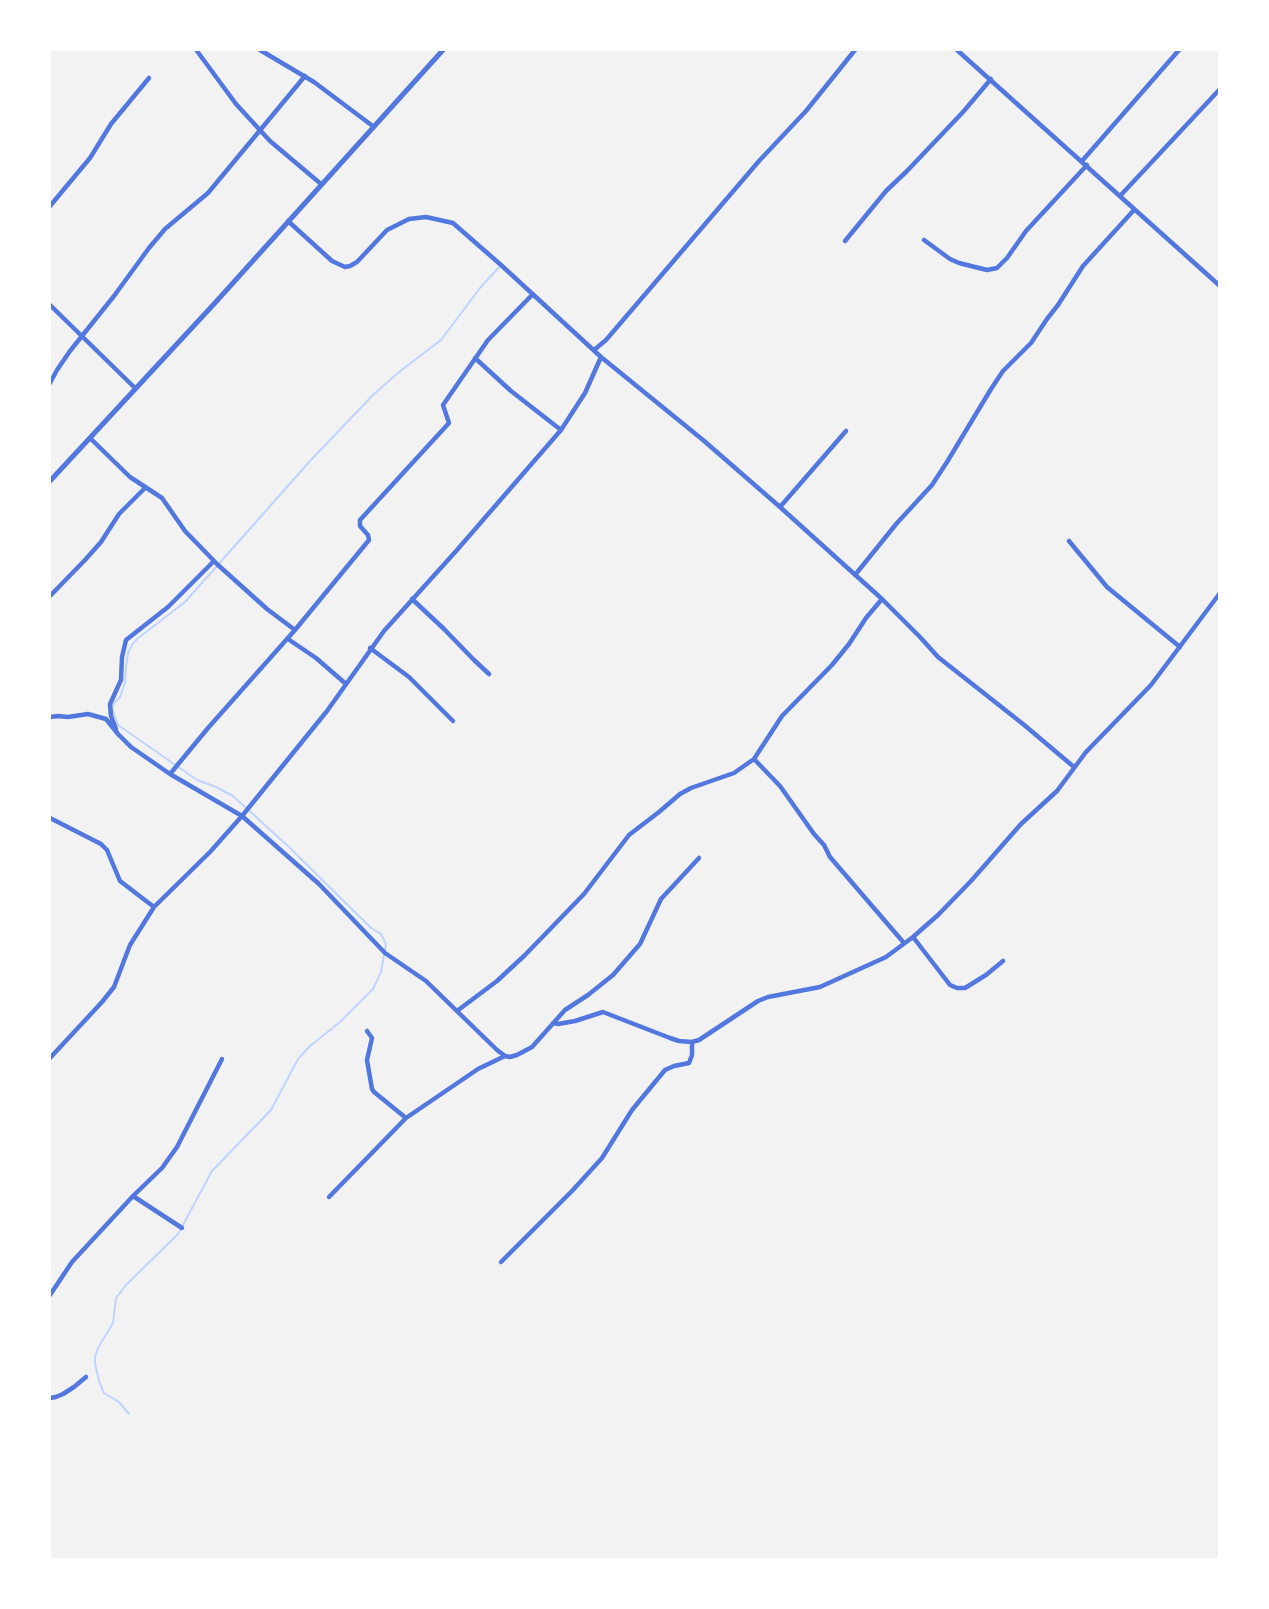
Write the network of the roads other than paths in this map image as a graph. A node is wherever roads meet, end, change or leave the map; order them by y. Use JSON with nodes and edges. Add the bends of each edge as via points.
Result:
{"nodes":[{"id":1,"x":198,"y":50,"type":"edge"},
{"id":2,"x":260,"y":50,"type":"edge"},
{"id":3,"x":443,"y":50,"type":"edge"},
{"id":4,"x":855,"y":50,"type":"edge"},
{"id":5,"x":957,"y":50,"type":"edge"},
{"id":6,"x":1179,"y":50,"type":"edge"},
{"id":7,"x":305,"y":76,"type":"junction"},
{"id":8,"x":149,"y":78,"type":"dead end"},
{"id":9,"x":991,"y":79,"type":"junction"},
{"id":10,"x":1220,"y":89,"type":"edge"},
{"id":11,"x":374,"y":127,"type":"junction"},
{"id":12,"x":260,"y":130,"type":"junction"},
{"id":13,"x":1085,"y":163,"type":"junction"},
{"id":14,"x":321,"y":184,"type":"junction"},
{"id":15,"x":1120,"y":196,"type":"junction"},
{"id":16,"x":50,"y":207,"type":"edge"},
{"id":17,"x":1134,"y":210,"type":"junction"},
{"id":18,"x":288,"y":221,"type":"junction"},
{"id":19,"x":924,"y":240,"type":"dead end"},
{"id":20,"x":845,"y":241,"type":"dead end"},
{"id":21,"x":1220,"y":286,"type":"edge"},
{"id":22,"x":533,"y":294,"type":"junction"},
{"id":23,"x":50,"y":305,"type":"edge"},
{"id":24,"x":81,"y":337,"type":"junction"},
{"id":25,"x":594,"y":350,"type":"junction"},
{"id":26,"x":601,"y":357,"type":"junction"},
{"id":27,"x":475,"y":358,"type":"junction"},
{"id":28,"x":50,"y":383,"type":"edge"},
{"id":29,"x":135,"y":388,"type":"junction"},
{"id":30,"x":561,"y":430,"type":"junction"},
{"id":31,"x":846,"y":431,"type":"dead end"},
{"id":32,"x":90,"y":438,"type":"junction"},
{"id":33,"x":50,"y":481,"type":"edge"},
{"id":34,"x":145,"y":488,"type":"junction"},
{"id":35,"x":780,"y":507,"type":"junction"},
{"id":36,"x":1069,"y":541,"type":"dead end"},
{"id":37,"x":214,"y":561,"type":"junction"},
{"id":38,"x":855,"y":575,"type":"junction"},
{"id":39,"x":1220,"y":593,"type":"edge"},
{"id":40,"x":50,"y":596,"type":"edge"},
{"id":41,"x":412,"y":599,"type":"junction"},
{"id":42,"x":882,"y":599,"type":"junction"},
{"id":43,"x":295,"y":630,"type":"junction"},
{"id":44,"x":288,"y":639,"type":"junction"},
{"id":45,"x":1180,"y":647,"type":"junction"},
{"id":46,"x":370,"y":648,"type":"junction"},
{"id":47,"x":489,"y":674,"type":"dead end"},
{"id":48,"x":346,"y":684,"type":"junction"},
{"id":49,"x":50,"y":717,"type":"edge"},
{"id":50,"x":453,"y":721,"type":"dead end"},
{"id":51,"x":118,"y":734,"type":"junction"},
{"id":52,"x":754,"y":759,"type":"junction"},
{"id":53,"x":1074,"y":767,"type":"junction"},
{"id":54,"x":170,"y":774,"type":"junction"},
{"id":55,"x":242,"y":816,"type":"junction"},
{"id":56,"x":50,"y":818,"type":"edge"},
{"id":57,"x":699,"y":858,"type":"dead end"},
{"id":58,"x":154,"y":907,"type":"junction"},
{"id":59,"x":913,"y":937,"type":"junction"},
{"id":60,"x":904,"y":943,"type":"junction"},
{"id":61,"x":1003,"y":961,"type":"dead end"},
{"id":62,"x":457,"y":1011,"type":"junction"},
{"id":63,"x":553,"y":1023,"type":"junction"},
{"id":64,"x":367,"y":1031,"type":"dead end"},
{"id":65,"x":692,"y":1042,"type":"junction"},
{"id":66,"x":505,"y":1056,"type":"junction"},
{"id":67,"x":50,"y":1058,"type":"edge"},
{"id":68,"x":222,"y":1059,"type":"dead end"},
{"id":69,"x":406,"y":1118,"type":"junction"},
{"id":70,"x":133,"y":1196,"type":"junction"},
{"id":71,"x":329,"y":1197,"type":"dead end"},
{"id":72,"x":182,"y":1228,"type":"dead end"},
{"id":73,"x":501,"y":1262,"type":"dead end"},
{"id":74,"x":50,"y":1295,"type":"edge"},
{"id":75,"x":86,"y":1377,"type":"dead end"},
{"id":76,"x":50,"y":1398,"type":"edge"}],
"edges":[{"from":1,"to":12,"type":"street","via":[[236,104]]},
{"from":2,"to":7,"type":"street"},
{"from":3,"to":11,"type":"street"},
{"from":4,"to":25,"type":"street","via":[[806,111]]},
{"from":5,"to":9,"type":"street"},
{"from":6,"to":13,"type":"street"},
{"from":7,"to":11,"type":"street"},
{"from":7,"to":12,"type":"street"},
{"from":8,"to":16,"type":"street"},
{"from":9,"to":13,"type":"street"},
{"from":9,"to":20,"type":"street","via":[[886,191]]},
{"from":10,"to":15,"type":"street"},
{"from":11,"to":14,"type":"street"},
{"from":12,"to":14,"type":"street"},
{"from":12,"to":24,"type":"street","via":[[208,193],[149,248]]},
{"from":13,"to":15,"type":"street"},
{"from":13,"to":19,"type":"street","via":[[997,268],[987,270],[959,263]]},
{"from":14,"to":18,"type":"street"},
{"from":15,"to":17,"type":"street"},
{"from":17,"to":21,"type":"street"},
{"from":17,"to":38,"type":"street","via":[[1083,266],[1031,343],[991,388],[932,484]]},
{"from":18,"to":22,"type":"street","via":[[332,261],[345,267],[357,262],[387,230],[409,219],[426,217],[453,223]]},
{"from":18,"to":29,"type":"street"},
{"from":22,"to":25,"type":"street"},
{"from":22,"to":27,"type":"street"},
{"from":23,"to":24,"type":"street"},
{"from":24,"to":28,"type":"street"},
{"from":24,"to":29,"type":"street"},
{"from":25,"to":26,"type":"street"},
{"from":26,"to":30,"type":"street","via":[[585,393]]},
{"from":26,"to":35,"type":"street"},
{"from":27,"to":30,"type":"street"},
{"from":27,"to":43,"type":"street","via":[[443,405],[449,423],[360,520],[369,540]]},
{"from":29,"to":32,"type":"street"},
{"from":30,"to":41,"type":"street"},
{"from":31,"to":35,"type":"street"},
{"from":32,"to":33,"type":"street"},
{"from":32,"to":34,"type":"street"},
{"from":34,"to":37,"type":"street","via":[[162,498],[185,531]]},
{"from":34,"to":40,"type":"street"},
{"from":35,"to":38,"type":"street"},
{"from":36,"to":45,"type":"street","via":[[1107,587]]},
{"from":37,"to":43,"type":"street"},
{"from":37,"to":51,"type":"street","via":[[168,607],[126,640],[121,680],[110,704]]},
{"from":38,"to":42,"type":"street"},
{"from":39,"to":45,"type":"street"},
{"from":41,"to":46,"type":"street"},
{"from":41,"to":47,"type":"street"},
{"from":42,"to":52,"type":"street","via":[[832,665],[782,716]]},
{"from":42,"to":53,"type":"street","via":[[938,657]]},
{"from":43,"to":44,"type":"street"},
{"from":44,"to":48,"type":"street"},
{"from":44,"to":54,"type":"street"},
{"from":45,"to":53,"type":"street","via":[[1151,685]]},
{"from":46,"to":48,"type":"street"},
{"from":46,"to":50,"type":"street","via":[[409,677]]},
{"from":48,"to":55,"type":"street"},
{"from":49,"to":51,"type":"street","via":[[88,714],[106,719]]},
{"from":51,"to":54,"type":"street"},
{"from":52,"to":60,"type":"street","via":[[780,786],[830,857]]},
{"from":52,"to":62,"type":"street","via":[[734,773],[680,794],[629,835],[584,894],[525,955]]},
{"from":53,"to":59,"type":"street","via":[[1057,791]]},
{"from":54,"to":55,"type":"street"},
{"from":55,"to":58,"type":"street"},
{"from":55,"to":62,"type":"street","via":[[319,884],[385,953],[416,974]]},
{"from":56,"to":58,"type":"street","via":[[101,844],[120,881]]},
{"from":57,"to":63,"type":"street","via":[[661,899],[640,944],[613,975]]},
{"from":58,"to":67,"type":"street","via":[[130,945],[114,987]]},
{"from":59,"to":60,"type":"street"},
{"from":59,"to":61,"type":"street","via":[[950,985],[957,988],[965,988]]},
{"from":60,"to":65,"type":"street","via":[[886,957],[830,983],[758,1001]]},
{"from":62,"to":66,"type":"street"},
{"from":63,"to":65,"type":"street","via":[[575,1022],[603,1012],[670,1038]]},
{"from":63,"to":66,"type":"street","via":[[527,1050]]},
{"from":64,"to":69,"type":"street","via":[[372,1038],[368,1060],[372,1089]]},
{"from":65,"to":73,"type":"street","via":[[688,1063],[665,1070],[632,1110],[602,1158]]},
{"from":66,"to":69,"type":"street","via":[[478,1069]]},
{"from":68,"to":70,"type":"street","via":[[177,1148]]},
{"from":69,"to":71,"type":"street"},
{"from":70,"to":72,"type":"street"},
{"from":70,"to":74,"type":"street","via":[[72,1262]]},
{"from":75,"to":76,"type":"street","via":[[63,1394]]}]}
